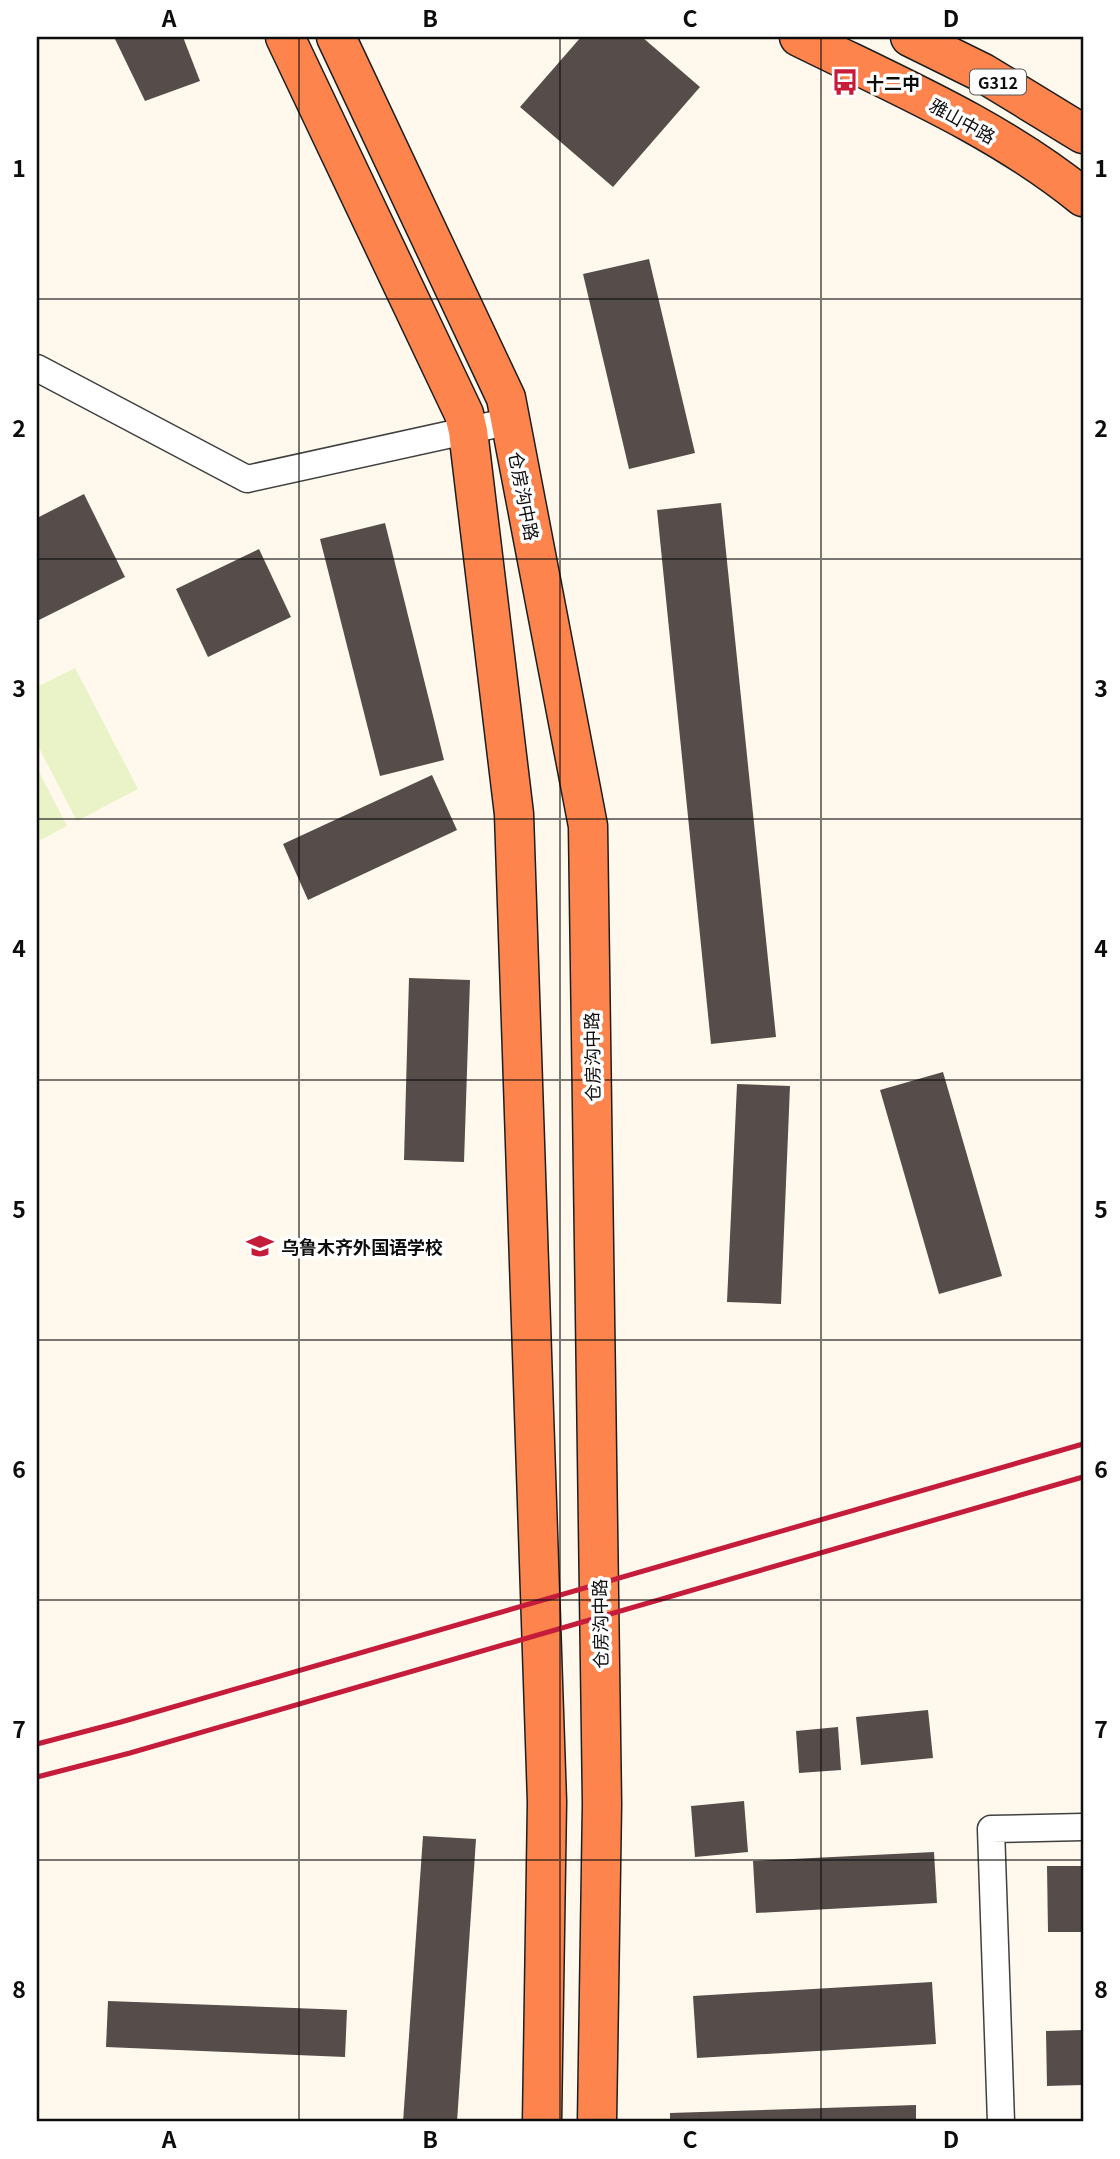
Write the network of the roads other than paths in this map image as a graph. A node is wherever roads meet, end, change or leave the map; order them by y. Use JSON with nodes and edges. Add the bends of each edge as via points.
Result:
{"nodes":[{"id":1,"x":285,"y":37,"type":"edge"},
{"id":2,"x":336,"y":37,"type":"edge"},
{"id":3,"x":799,"y":37,"type":"edge"},
{"id":4,"x":910,"y":37,"type":"edge"},
{"id":5,"x":1083,"y":134,"type":"edge"},
{"id":6,"x":1083,"y":197,"type":"edge"},
{"id":7,"x":37,"y":368,"type":"edge"},
{"id":8,"x":511,"y":421,"type":"junction"},
{"id":9,"x":468,"y":431,"type":"junction"},
{"id":10,"x":1083,"y":1827,"type":"edge"},
{"id":11,"x":542,"y":2122,"type":"edge"},
{"id":12,"x":597,"y":2122,"type":"edge"},
{"id":13,"x":1001,"y":2122,"type":"edge"}],
"edges":[{"from":1,"to":9,"type":"highway","via":[[464,414]]},
{"from":2,"to":8,"type":"highway","name":"仓房沟中路","via":[[506,398]]},
{"from":3,"to":6,"type":"highway","name":"雅山中路","number":"G312","via":[[969,120]]},
{"from":4,"to":5,"type":"highway","number":"G312","via":[[984,73]]},
{"from":7,"to":9,"type":"street","via":[[247,480]]},
{"from":8,"to":9,"type":"street"},
{"from":8,"to":12,"type":"highway","name":"仓房沟中路","via":[[588,826],[602,1804]]},
{"from":9,"to":11,"type":"highway","via":[[514,814],[547,1802]]},
{"from":10,"to":13,"type":"street","via":[[991,1829]]}]}
